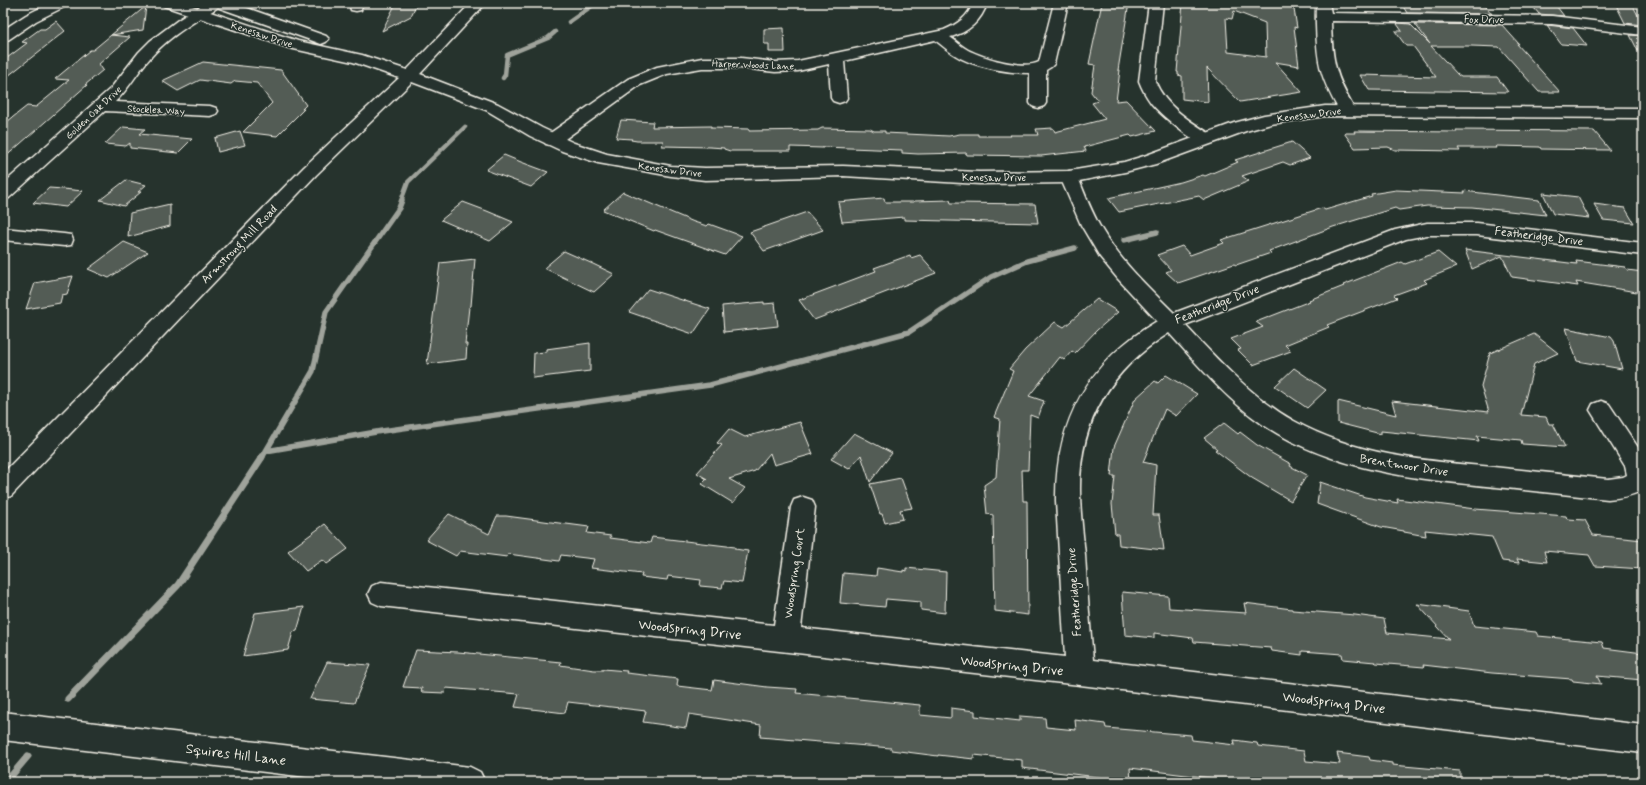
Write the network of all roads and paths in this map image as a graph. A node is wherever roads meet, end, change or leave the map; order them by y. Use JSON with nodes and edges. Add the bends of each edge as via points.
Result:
{"nodes":[{"id":1,"x":61,"y":3,"type":"edge"},
{"id":2,"x":169,"y":3,"type":"edge"},
{"id":3,"x":215,"y":3,"type":"edge"},
{"id":4,"x":220,"y":3,"type":"edge"},
{"id":5,"x":479,"y":3,"type":"edge"},
{"id":6,"x":980,"y":3,"type":"edge"},
{"id":7,"x":1061,"y":3,"type":"edge"},
{"id":8,"x":1156,"y":3,"type":"edge"},
{"id":9,"x":1323,"y":10,"type":"edge"},
{"id":10,"x":198,"y":13,"type":"junction"},
{"id":11,"x":1643,"y":31,"type":"edge"},
{"id":12,"x":939,"y":36,"type":"junction"},
{"id":13,"x":3,"y":37,"type":"edge"},
{"id":14,"x":357,"y":58,"type":"junction"},
{"id":15,"x":836,"y":58,"type":"junction"},
{"id":16,"x":1038,"y":68,"type":"junction"},
{"id":17,"x":410,"y":76,"type":"junction"},
{"id":18,"x":839,"y":98,"type":"dead end"},
{"id":19,"x":1038,"y":104,"type":"dead end"},
{"id":20,"x":102,"y":106,"type":"junction"},
{"id":21,"x":1347,"y":110,"type":"junction"},
{"id":22,"x":210,"y":111,"type":"dead end"},
{"id":23,"x":1643,"y":113,"type":"edge"},
{"id":24,"x":1206,"y":139,"type":"junction"},
{"id":25,"x":552,"y":140,"type":"junction"},
{"id":26,"x":1068,"y":177,"type":"junction"},
{"id":27,"x":3,"y":194,"type":"edge"},
{"id":28,"x":3,"y":234,"type":"edge"},
{"id":29,"x":64,"y":240,"type":"dead end"},
{"id":30,"x":1643,"y":249,"type":"edge"},
{"id":31,"x":1171,"y":322,"type":"junction"},
{"id":32,"x":1601,"y":410,"type":"dead end"},
{"id":33,"x":3,"y":489,"type":"edge"},
{"id":34,"x":803,"y":507,"type":"dead end"},
{"id":35,"x":381,"y":594,"type":"dead end"},
{"id":36,"x":786,"y":639,"type":"junction"},
{"id":37,"x":1080,"y":672,"type":"junction"},
{"id":38,"x":3,"y":726,"type":"edge"},
{"id":39,"x":1643,"y":739,"type":"edge"},
{"id":40,"x":470,"y":782,"type":"edge"}],
"edges":[{"from":1,"to":13,"type":"street","via":[[31,18]]},
{"from":2,"to":10,"type":"street","name":"Kenesaw Drive"},
{"from":3,"to":10,"type":"street","name":"Golden Oak Drive"},
{"from":4,"to":14,"type":"street","name":"Kenesaw Drive","via":[[306,33]]},
{"from":5,"to":17,"type":"street","name":"Armstrong Mill Road"},
{"from":6,"to":12,"type":"street","name":"Harper Woods Lane","via":[[975,15],[964,26]]},
{"from":7,"to":16,"type":"street","via":[[1046,64]]},
{"from":8,"to":24,"type":"street","via":[[1147,81],[1150,91],[1167,111]]},
{"from":9,"to":11,"type":"street","name":"Fox Drive","via":[[1552,20]]},
{"from":9,"to":21,"type":"street","via":[[1326,58],[1330,76]]},
{"from":10,"to":14,"type":"street","name":"Kenesaw Drive","via":[[294,45]]},
{"from":10,"to":20,"type":"street","name":"Golden Oak Drive","via":[[154,44],[118,91]]},
{"from":12,"to":15,"type":"street","name":"Harper Woods Lane"},
{"from":12,"to":16,"type":"street","via":[[962,53],[993,64]]},
{"from":14,"to":17,"type":"street","name":"Kenesaw Drive"},
{"from":15,"to":18,"type":"street"},
{"from":15,"to":25,"type":"street","name":"Harper Woods Lane","via":[[798,66],[702,62],[663,70],[634,82]]},
{"from":16,"to":19,"type":"street"},
{"from":17,"to":25,"type":"street","name":"Kenesaw Drive","via":[[470,97]]},
{"from":17,"to":33,"type":"street","name":"Armstrong Mill Road","via":[[310,171]]},
{"from":20,"to":22,"type":"street","name":"Stocklea Way"},
{"from":20,"to":27,"type":"street","name":"Golden Oak Drive"},
{"from":21,"to":23,"type":"street","name":"Kenesaw Drive"},
{"from":21,"to":24,"type":"street","name":"Kenesaw Drive","via":[[1270,119]]},
{"from":24,"to":26,"type":"street","name":"Kenesaw Drive","via":[[1125,167]]},
{"from":25,"to":26,"type":"street","name":"Kenesaw Drive","via":[[604,159],[671,171],[705,174],[844,171],[979,178]]},
{"from":26,"to":31,"type":"street","name":"Brentmoor Drive","via":[[1098,240],[1141,293]]},
{"from":28,"to":29,"type":"street"},
{"from":30,"to":31,"type":"street","name":"Featheridge Drive","via":[[1477,229],[1416,230],[1366,246]]},
{"from":31,"to":32,"type":"street","name":"Brentmoor Drive","via":[[1212,367],[1250,402],[1284,427],[1316,444],[1387,465],[1601,488],[1627,487],[1636,482],[1639,475],[1636,464]]},
{"from":31,"to":37,"type":"street","name":"Featheridge Drive","via":[[1150,333],[1113,366],[1083,410],[1074,439],[1069,470],[1069,517]]},
{"from":34,"to":36,"type":"street","name":"Woodspring Court"},
{"from":35,"to":36,"type":"street","name":"Woodspring Drive"},
{"from":36,"to":37,"type":"street","name":"Woodspring Drive"},
{"from":37,"to":39,"type":"street","name":"Woodspring Drive"},
{"from":38,"to":40,"type":"street","name":"Squires Hill Lane"}]}
